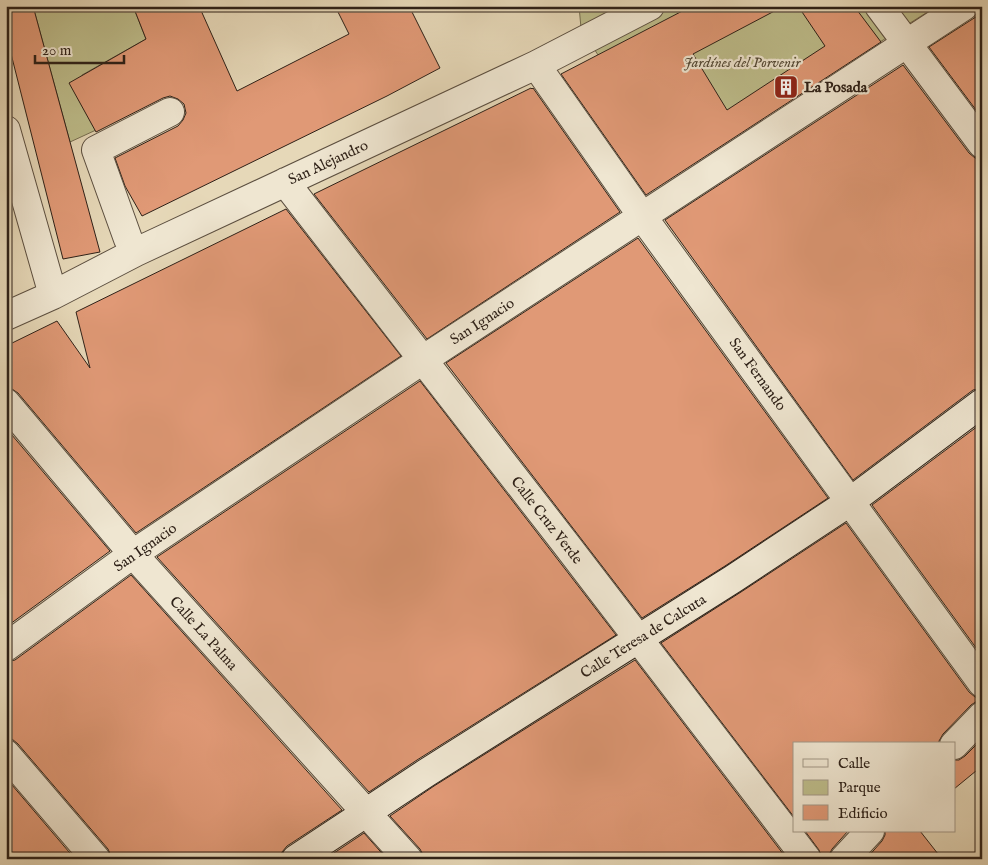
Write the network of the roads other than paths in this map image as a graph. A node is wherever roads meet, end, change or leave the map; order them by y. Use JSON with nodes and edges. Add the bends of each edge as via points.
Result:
{"nodes":[{"id":1,"x":650,"y":6,"type":"edge"},
{"id":2,"x":879,"y":6,"type":"edge"},
{"id":3,"x":964,"y":6,"type":"edge"},
{"id":4,"x":907,"y":43,"type":"junction"},
{"id":5,"x":536,"y":64,"type":"junction"},
{"id":6,"x":170,"y":112,"type":"dead end"},
{"id":7,"x":6,"y":130,"type":"edge"},
{"id":8,"x":982,"y":144,"type":"edge"},
{"id":9,"x":285,"y":182,"type":"junction"},
{"id":10,"x":642,"y":216,"type":"junction"},
{"id":11,"x":136,"y":252,"type":"junction"},
{"id":12,"x":53,"y":295,"type":"junction"},
{"id":13,"x":6,"y":316,"type":"edge"},
{"id":14,"x":424,"y":359,"type":"junction"},
{"id":15,"x":6,"y":403,"type":"edge"},
{"id":16,"x":982,"y":403,"type":"edge"},
{"id":17,"x":851,"y":501,"type":"junction"},
{"id":18,"x":133,"y":554,"type":"junction"},
{"id":19,"x":639,"y":639,"type":"junction"},
{"id":20,"x":6,"y":647,"type":"edge"},
{"id":21,"x":982,"y":683,"type":"edge"},
{"id":22,"x":982,"y":716,"type":"edge"},
{"id":23,"x":956,"y":743,"type":"edge"},
{"id":24,"x":6,"y":754,"type":"edge"},
{"id":25,"x":366,"y":812,"type":"junction"},
{"id":26,"x":869,"y":832,"type":"edge"},
{"id":27,"x":96,"y":859,"type":"edge"},
{"id":28,"x":296,"y":859,"type":"edge"},
{"id":29,"x":408,"y":859,"type":"edge"},
{"id":30,"x":807,"y":859,"type":"edge"},
{"id":31,"x":844,"y":859,"type":"edge"}],
"edges":[{"from":1,"to":5,"type":"street","name":"San Alejandro"},
{"from":2,"to":4,"type":"street"},
{"from":3,"to":4,"type":"street","name":"San Ignacio"},
{"from":4,"to":8,"type":"street"},
{"from":4,"to":10,"type":"street","name":"San Ignacio"},
{"from":5,"to":9,"type":"street","name":"San Alejandro"},
{"from":5,"to":10,"type":"street","name":"San Fernando"},
{"from":6,"to":11,"type":"street","via":[[96,150],[128,239]]},
{"from":7,"to":12,"type":"street"},
{"from":9,"to":11,"type":"street","name":"San Alejandro"},
{"from":9,"to":14,"type":"street","name":"Calle Cruz Verde"},
{"from":10,"to":14,"type":"street","name":"San Ignacio"},
{"from":10,"to":17,"type":"street","name":"San Fernando"},
{"from":11,"to":12,"type":"street","name":"San Alejandro"},
{"from":12,"to":13,"type":"street","name":"San Alejandro"},
{"from":14,"to":18,"type":"street","name":"San Ignacio"},
{"from":14,"to":19,"type":"street","name":"Calle Cruz Verde"},
{"from":15,"to":18,"type":"street","name":"Calle La Palma"},
{"from":16,"to":17,"type":"street","name":"Calle Teresa de Calcuta"},
{"from":17,"to":19,"type":"street","name":"Calle Teresa de Calcuta"},
{"from":17,"to":21,"type":"street","name":"San Fernando"},
{"from":18,"to":20,"type":"street","name":"San Ignacio"},
{"from":18,"to":25,"type":"street","name":"Calle La Palma"},
{"from":19,"to":25,"type":"street","name":"Calle Teresa de Calcuta"},
{"from":19,"to":30,"type":"street","name":"Calle Cruz Verde"},
{"from":22,"to":23,"type":"street"},
{"from":24,"to":27,"type":"street"},
{"from":25,"to":28,"type":"street","name":"Calle Teresa de Calcuta"},
{"from":25,"to":29,"type":"street","name":"Calle La Palma"},
{"from":26,"to":31,"type":"street"}]}
